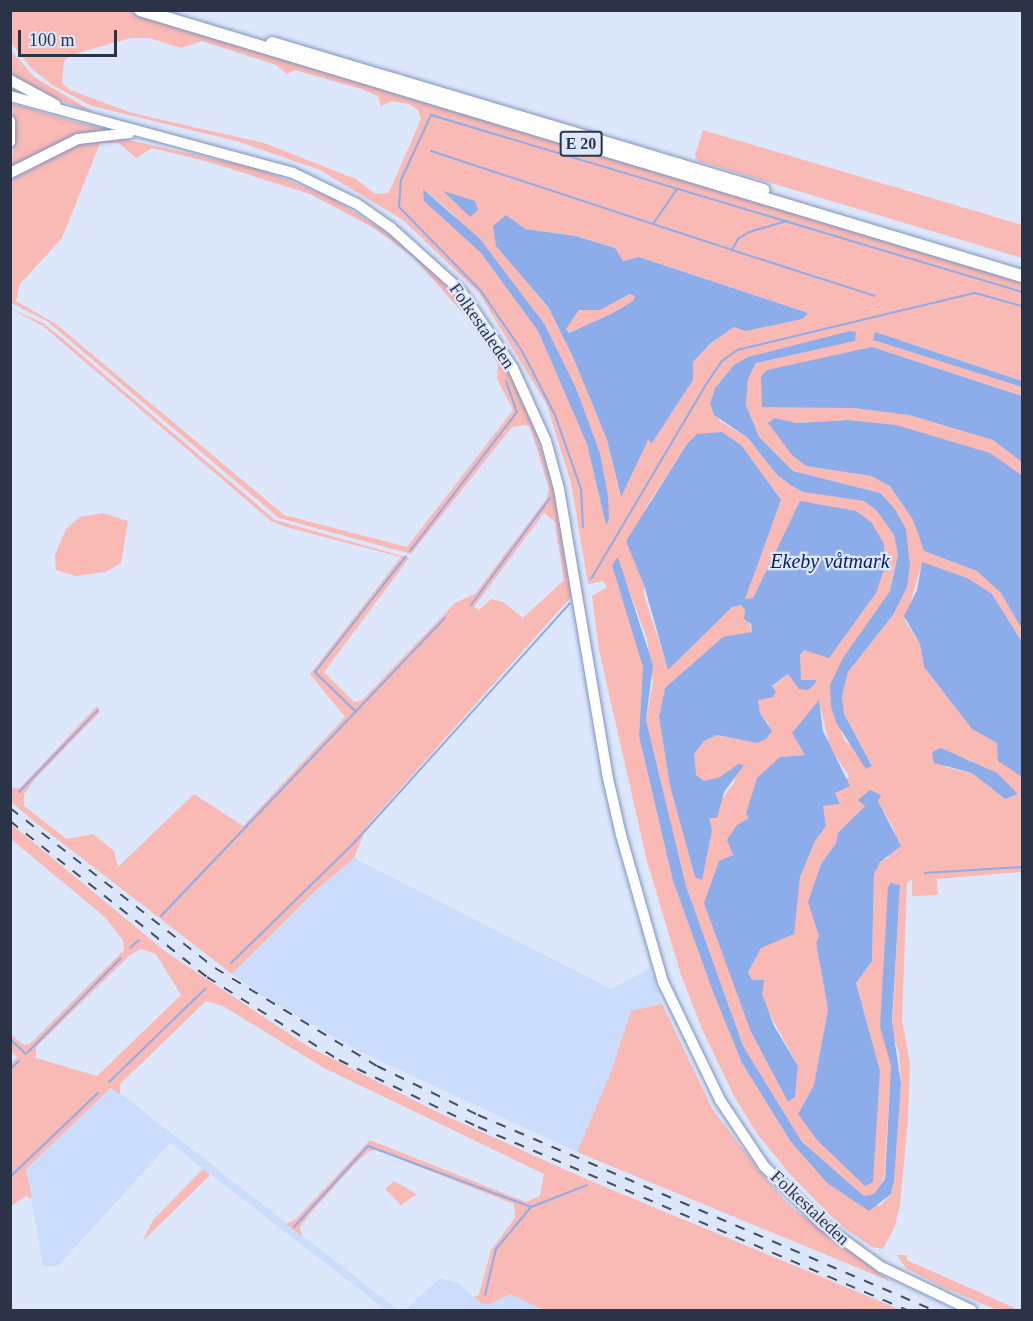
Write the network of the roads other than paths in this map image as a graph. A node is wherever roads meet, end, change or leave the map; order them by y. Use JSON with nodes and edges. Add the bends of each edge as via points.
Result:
{"nodes":[{"id":1,"x":140,"y":10,"type":"edge"},
{"id":2,"x":165,"y":10,"type":"edge"},
{"id":3,"x":10,"y":80,"type":"edge"},
{"id":4,"x":10,"y":96,"type":"edge"},
{"id":5,"x":62,"y":112,"type":"junction"},
{"id":6,"x":10,"y":122,"type":"edge"},
{"id":7,"x":147,"y":133,"type":"junction"},
{"id":8,"x":10,"y":142,"type":"edge"},
{"id":9,"x":10,"y":172,"type":"edge"},
{"id":10,"x":1023,"y":267,"type":"edge"},
{"id":11,"x":1023,"y":276,"type":"edge"},
{"id":12,"x":971,"y":1311,"type":"edge"}],
"edges":[{"from":1,"to":11,"type":"highway","number":"E 20"},
{"from":2,"to":10,"type":"highway","number":"E 20"},
{"from":3,"to":5,"type":"main road"},
{"from":4,"to":5,"type":"main road","name":"Folkestaleden"},
{"from":5,"to":7,"type":"main road","name":"Folkestaleden"},
{"from":6,"to":8,"type":"main road"},
{"from":7,"to":9,"type":"main road","via":[[87,137]]},
{"from":7,"to":12,"type":"main road","name":"Folkestaleden","via":[[256,160],[357,204],[418,249],[480,316],[513,368],[546,441],[559,489],[602,736],[663,982],[720,1100],[776,1179],[822,1224],[881,1267]]}]}
